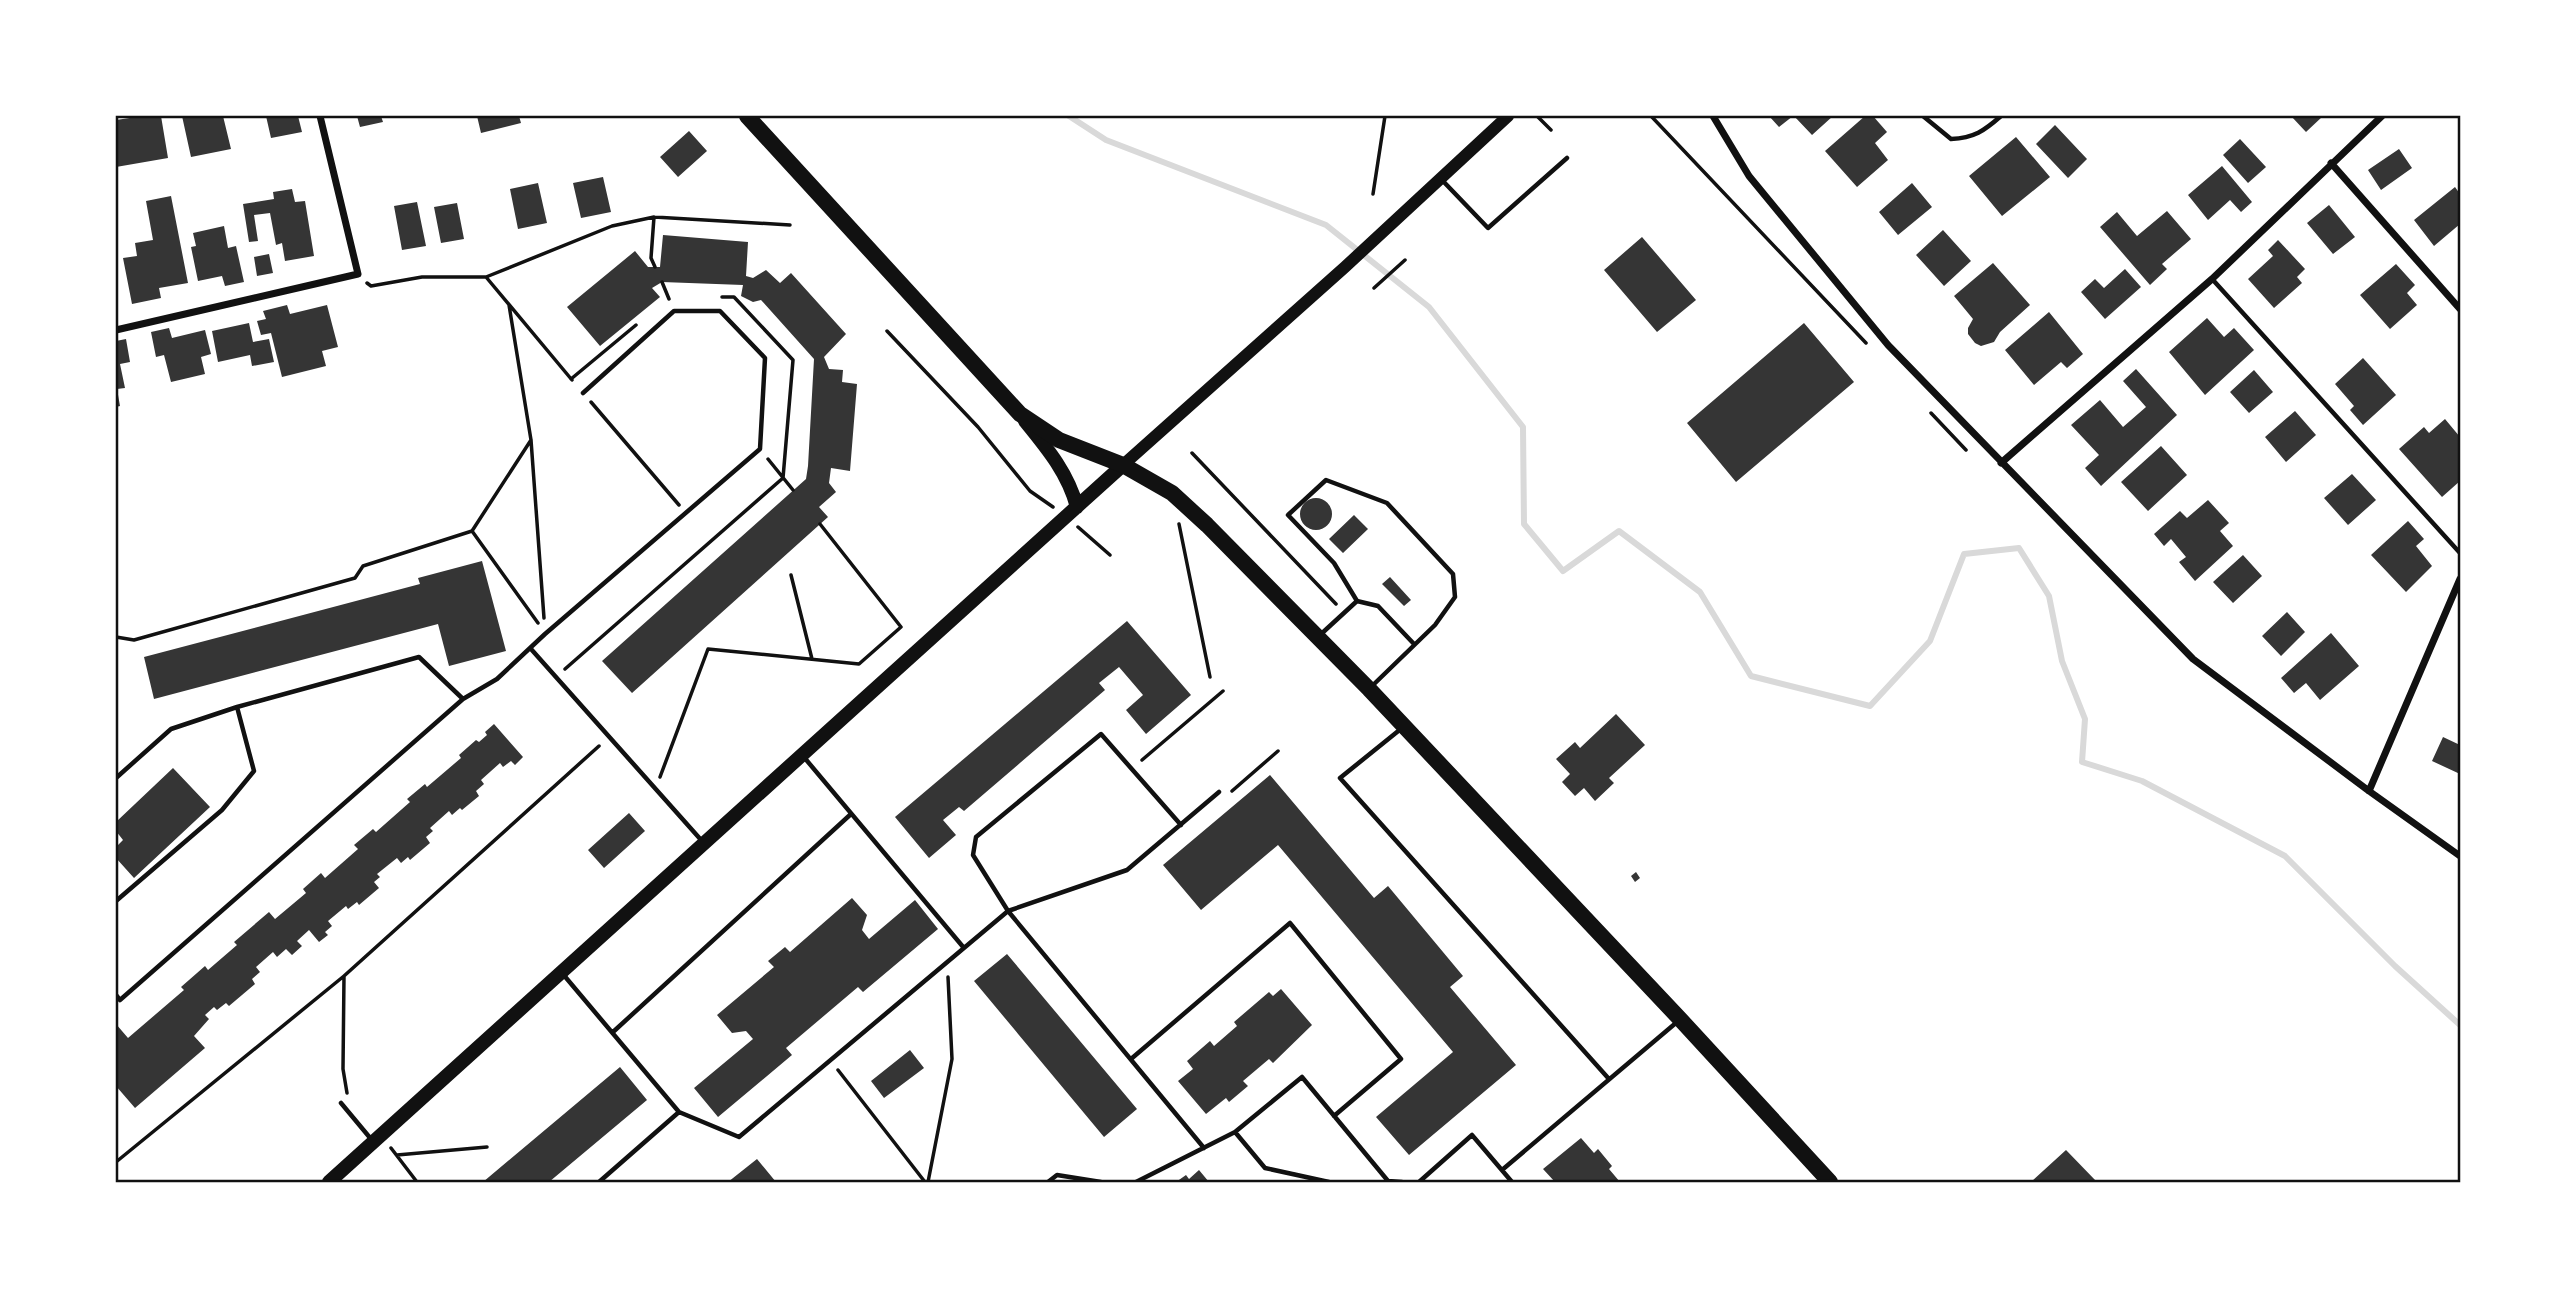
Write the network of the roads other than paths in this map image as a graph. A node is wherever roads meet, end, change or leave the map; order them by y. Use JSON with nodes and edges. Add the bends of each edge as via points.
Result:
{"nodes":[{"id":1,"x":320,"y":116,"type":"edge"},
{"id":2,"x":747,"y":116,"type":"edge"},
{"id":3,"x":1508,"y":116,"type":"edge"},
{"id":4,"x":1713,"y":116,"type":"edge"},
{"id":5,"x":1923,"y":116,"type":"edge"},
{"id":6,"x":2001,"y":116,"type":"edge"},
{"id":7,"x":2382,"y":116,"type":"edge"},
{"id":8,"x":1567,"y":158,"type":"dead end"},
{"id":9,"x":2331,"y":163,"type":"junction"},
{"id":10,"x":1441,"y":178,"type":"junction"},
{"id":11,"x":2212,"y":279,"type":"junction"},
{"id":12,"x":2460,"y":309,"type":"edge"},
{"id":13,"x":116,"y":330,"type":"edge"},
{"id":14,"x":583,"y":393,"type":"dead end"},
{"id":15,"x":1020,"y":414,"type":"junction"},
{"id":16,"x":2001,"y":463,"type":"junction"},
{"id":17,"x":1123,"y":466,"type":"junction"},
{"id":18,"x":1072,"y":512,"type":"junction"},
{"id":19,"x":2460,"y":553,"type":"edge"},
{"id":20,"x":2460,"y":579,"type":"edge"},
{"id":21,"x":1357,"y":601,"type":"junction"},
{"id":22,"x":1317,"y":637,"type":"junction"},
{"id":23,"x":1414,"y":644,"type":"junction"},
{"id":24,"x":531,"y":649,"type":"junction"},
{"id":25,"x":1368,"y":689,"type":"junction"},
{"id":26,"x":463,"y":699,"type":"junction"},
{"id":27,"x":237,"y":707,"type":"junction"},
{"id":28,"x":1403,"y":727,"type":"junction"},
{"id":29,"x":802,"y":755,"type":"junction"},
{"id":30,"x":116,"y":778,"type":"edge"},
{"id":31,"x":2369,"y":791,"type":"junction"},
{"id":32,"x":1219,"y":792,"type":"road end"},
{"id":33,"x":851,"y":814,"type":"junction"},
{"id":34,"x":1181,"y":825,"type":"junction"},
{"id":35,"x":704,"y":844,"type":"junction"},
{"id":36,"x":2460,"y":856,"type":"edge"},
{"id":37,"x":116,"y":901,"type":"edge"},
{"id":38,"x":1008,"y":911,"type":"junction"},
{"id":39,"x":964,"y":948,"type":"junction"},
{"id":40,"x":562,"y":972,"type":"junction"},
{"id":41,"x":116,"y":995,"type":"edge"},
{"id":42,"x":1680,"y":1019,"type":"junction"},
{"id":43,"x":613,"y":1032,"type":"junction"},
{"id":44,"x":1131,"y":1059,"type":"junction"},
{"id":45,"x":1609,"y":1079,"type":"junction"},
{"id":46,"x":341,"y":1103,"type":"dead end"},
{"id":47,"x":679,"y":1112,"type":"junction"},
{"id":48,"x":1334,"y":1116,"type":"junction"},
{"id":49,"x":1235,"y":1132,"type":"junction"},
{"id":50,"x":378,"y":1139,"type":"junction"},
{"id":51,"x":1204,"y":1148,"type":"junction"},
{"id":52,"x":1502,"y":1170,"type":"junction"},
{"id":53,"x":332,"y":1182,"type":"edge"},
{"id":54,"x":599,"y":1182,"type":"edge"},
{"id":55,"x":1048,"y":1182,"type":"edge"},
{"id":56,"x":1101,"y":1182,"type":"edge"},
{"id":57,"x":1136,"y":1182,"type":"edge"},
{"id":58,"x":1329,"y":1182,"type":"edge"},
{"id":59,"x":1402,"y":1182,"type":"edge"},
{"id":60,"x":1419,"y":1182,"type":"edge"},
{"id":61,"x":1512,"y":1182,"type":"edge"},
{"id":62,"x":1830,"y":1182,"type":"edge"}],
"edges":[{"from":1,"to":13,"type":"street","via":[[358,274]]},
{"from":2,"to":15,"type":"main road"},
{"from":3,"to":10,"type":"street"},
{"from":4,"to":16,"type":"street","via":[[1749,176],[1880,335]]},
{"from":5,"to":6,"type":"lane","via":[[1951,139],[1970,138]]},
{"from":7,"to":9,"type":"street"},
{"from":8,"to":10,"type":"lane","via":[[1488,228]]},
{"from":9,"to":11,"type":"street"},
{"from":9,"to":12,"type":"street"},
{"from":10,"to":17,"type":"street"},
{"from":11,"to":16,"type":"street"},
{"from":11,"to":19,"type":"lane"},
{"from":14,"to":24,"type":"lane","via":[[674,311],[720,311],[765,358],[760,449]]},
{"from":15,"to":17,"type":"main road","via":[[1059,439]]},
{"from":15,"to":18,"type":"main road","via":[[1059,463],[1073,491]]},
{"from":16,"to":31,"type":"street","via":[[2193,659]]},
{"from":17,"to":18,"type":"main road"},
{"from":17,"to":22,"type":"main road","via":[[1172,493]]},
{"from":18,"to":29,"type":"main road"},
{"from":20,"to":31,"type":"street"},
{"from":21,"to":22,"type":"lane"},
{"from":21,"to":23,"type":"lane","via":[[1378,606]]},
{"from":21,"to":23,"type":"lane","via":[[1334,563],[1288,515],[1326,480],[1387,503],[1453,574],[1455,597]]},
{"from":22,"to":25,"type":"main road"},
{"from":23,"to":25,"type":"lane"},
{"from":24,"to":26,"type":"lane","via":[[497,679]]},
{"from":24,"to":35,"type":"lane"},
{"from":25,"to":28,"type":"main road"},
{"from":26,"to":27,"type":"lane","via":[[419,657]]},
{"from":26,"to":41,"type":"lane","via":[[120,1000]]},
{"from":27,"to":30,"type":"lane","via":[[171,729]]},
{"from":27,"to":37,"type":"lane","via":[[254,771],[222,810]]},
{"from":28,"to":42,"type":"main road"},
{"from":28,"to":45,"type":"lane","via":[[1340,778]]},
{"from":29,"to":33,"type":"lane"},
{"from":29,"to":35,"type":"main road"},
{"from":31,"to":36,"type":"street"},
{"from":32,"to":34,"type":"lane"},
{"from":33,"to":39,"type":"lane"},
{"from":33,"to":43,"type":"lane"},
{"from":34,"to":38,"type":"lane","via":[[1127,870]]},
{"from":34,"to":38,"type":"lane","via":[[1101,734],[976,837],[973,855]]},
{"from":35,"to":40,"type":"main road"},
{"from":38,"to":39,"type":"lane"},
{"from":38,"to":44,"type":"lane"},
{"from":39,"to":47,"type":"lane","via":[[739,1137]]},
{"from":40,"to":43,"type":"lane"},
{"from":40,"to":50,"type":"main road"},
{"from":42,"to":45,"type":"lane"},
{"from":42,"to":62,"type":"main road"},
{"from":43,"to":47,"type":"lane"},
{"from":44,"to":48,"type":"lane","via":[[1290,923],[1401,1059]]},
{"from":44,"to":51,"type":"lane"},
{"from":45,"to":52,"type":"lane"},
{"from":46,"to":50,"type":"lane"},
{"from":47,"to":54,"type":"lane"},
{"from":48,"to":49,"type":"lane","via":[[1301,1077]]},
{"from":48,"to":59,"type":"lane","via":[[1388,1181]]},
{"from":49,"to":51,"type":"lane"},
{"from":49,"to":58,"type":"lane","via":[[1265,1168]]},
{"from":50,"to":53,"type":"main road"},
{"from":51,"to":57,"type":"lane"},
{"from":52,"to":60,"type":"lane","via":[[1472,1135]]},
{"from":52,"to":61,"type":"lane"},
{"from":55,"to":56,"type":"lane","via":[[1057,1175]]}]}
